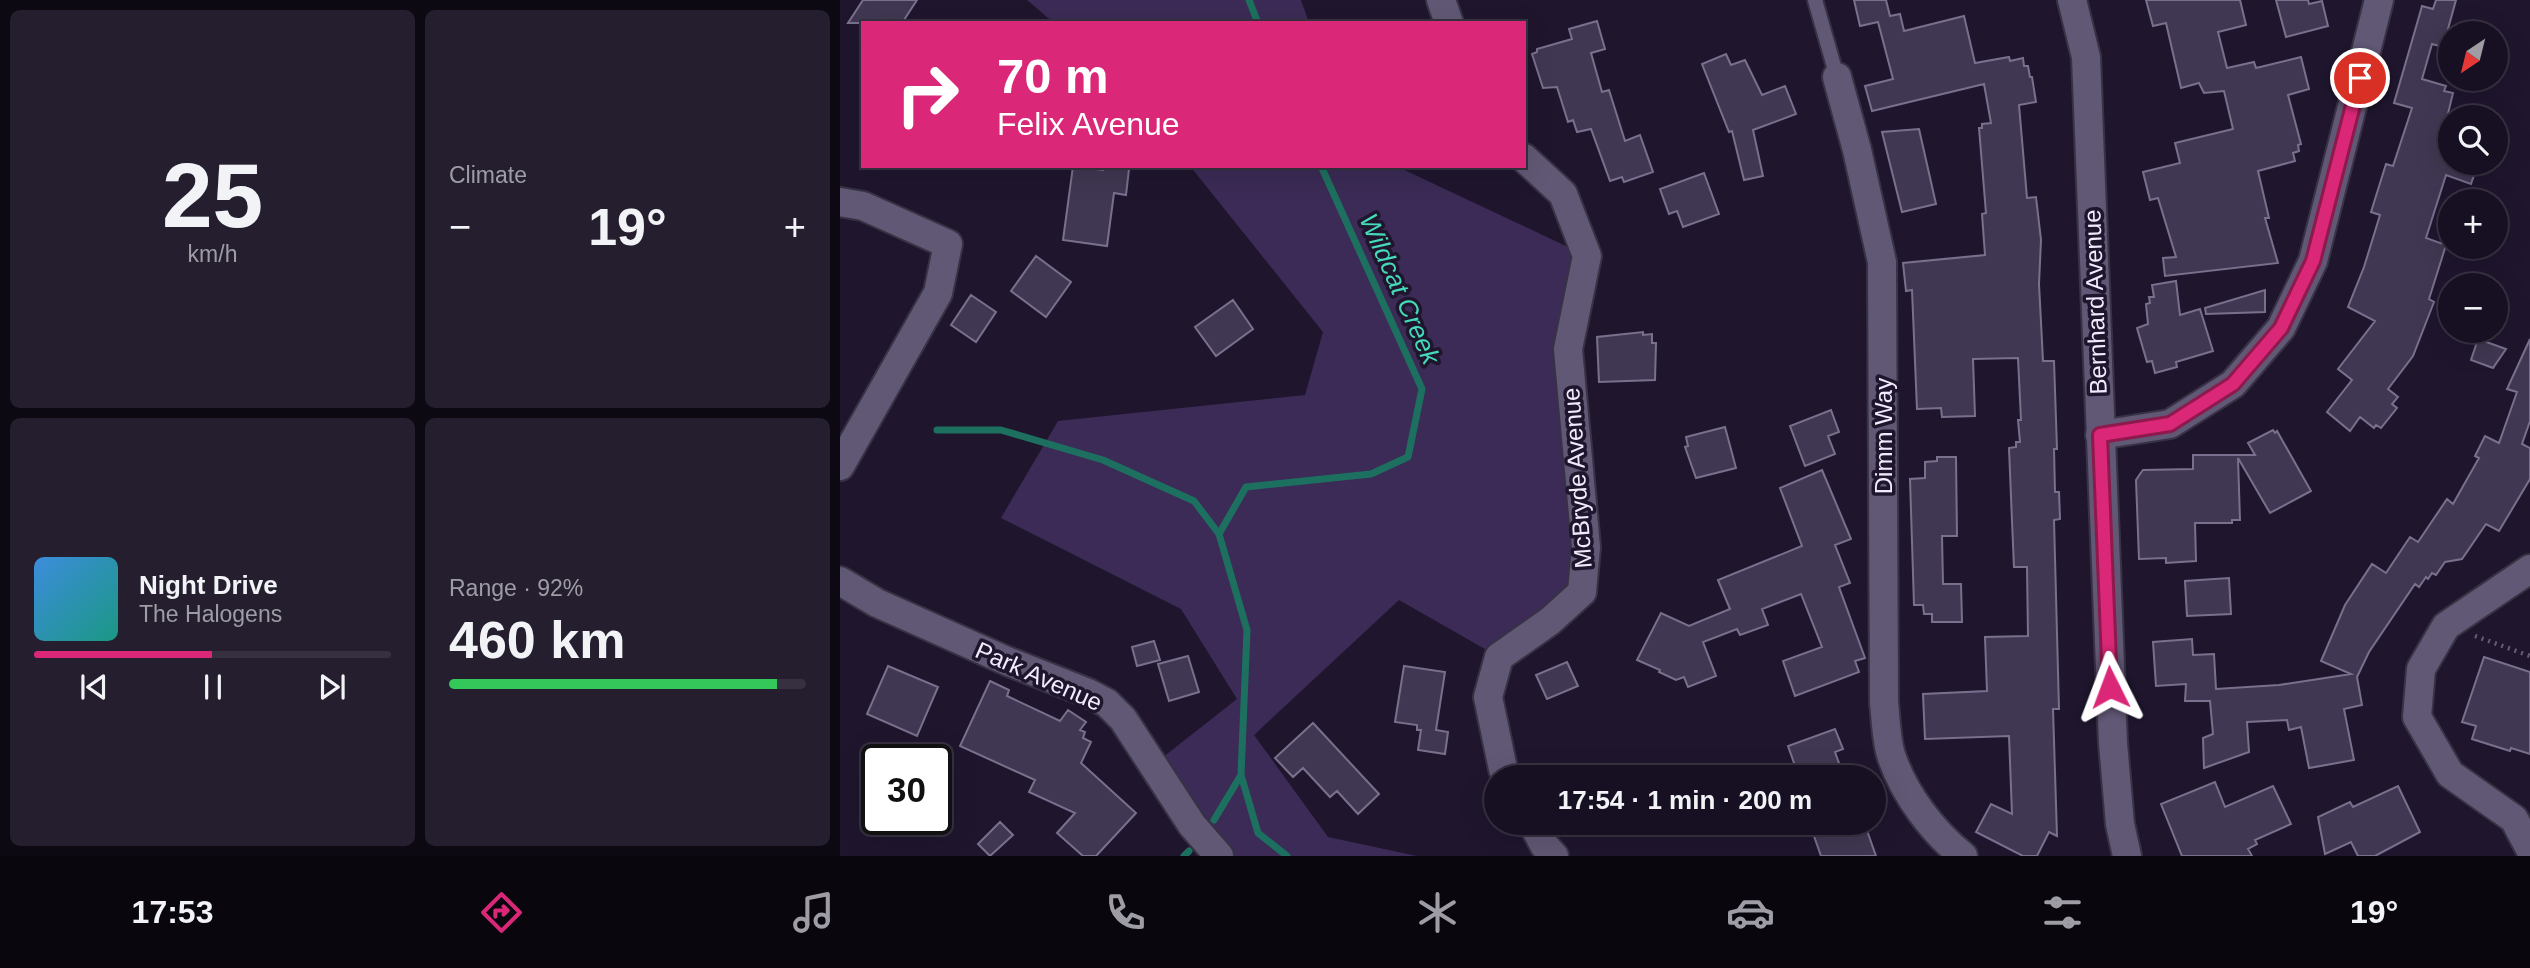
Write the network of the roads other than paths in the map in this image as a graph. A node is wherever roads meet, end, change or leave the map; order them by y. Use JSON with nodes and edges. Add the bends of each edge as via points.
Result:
{"nodes":[{"id":1,"x":1441,"y":0,"type":"edge"},
{"id":2,"x":1815,"y":0,"type":"edge"},
{"id":3,"x":2072,"y":0,"type":"edge"},
{"id":4,"x":2379,"y":0,"type":"edge"},
{"id":5,"x":1448,"y":21,"type":"edge"},
{"id":6,"x":1837,"y":77,"type":"joint"},
{"id":7,"x":1526,"y":160,"type":"edge"},
{"id":8,"x":840,"y":202,"type":"edge"},
{"id":9,"x":2100,"y":435,"type":"junction"},
{"id":10,"x":840,"y":466,"type":"edge"},
{"id":11,"x":2530,"y":569,"type":"edge"},
{"id":12,"x":840,"y":581,"type":"edge"},
{"id":13,"x":1502,"y":765,"type":"edge"},
{"id":14,"x":1539,"y":835,"type":"edge"},
{"id":15,"x":2530,"y":849,"type":"edge"},
{"id":16,"x":1219,"y":856,"type":"edge"},
{"id":17,"x":1554,"y":856,"type":"edge"},
{"id":18,"x":1963,"y":856,"type":"edge"},
{"id":19,"x":2127,"y":856,"type":"edge"}],
"edges":[{"from":1,"to":5,"type":"street"},
{"from":2,"to":6,"type":"lane","name":"Dimm Way"},
{"from":3,"to":9,"type":"street","name":"Bernhard Avenue","via":[[2086,57]]},
{"from":4,"to":9,"type":"street","via":[[2313,261],[2281,328],[2233,384],[2170,424]]},
{"from":6,"to":18,"type":"street","name":"Dimm Way","via":[[1882,262],[1884,703],[1891,757],[1915,804]]},
{"from":7,"to":13,"type":"street","name":"McBryde Avenue","via":[[1563,194],[1587,256],[1568,349],[1586,547],[1583,592],[1499,657],[1488,697]]},
{"from":8,"to":10,"type":"street","via":[[863,206],[948,244],[938,293]]},
{"from":9,"to":19,"type":"street","name":"Bernhard Avenue","via":[[2113,743]]},
{"from":11,"to":15,"type":"street","via":[[2446,626],[2421,668],[2417,718],[2450,774],[2514,819]]},
{"from":12,"to":16,"type":"street","name":"Park Avenue","via":[[877,603],[1107,704],[1123,719],[1192,825]]},
{"from":14,"to":17,"type":"street"}]}
